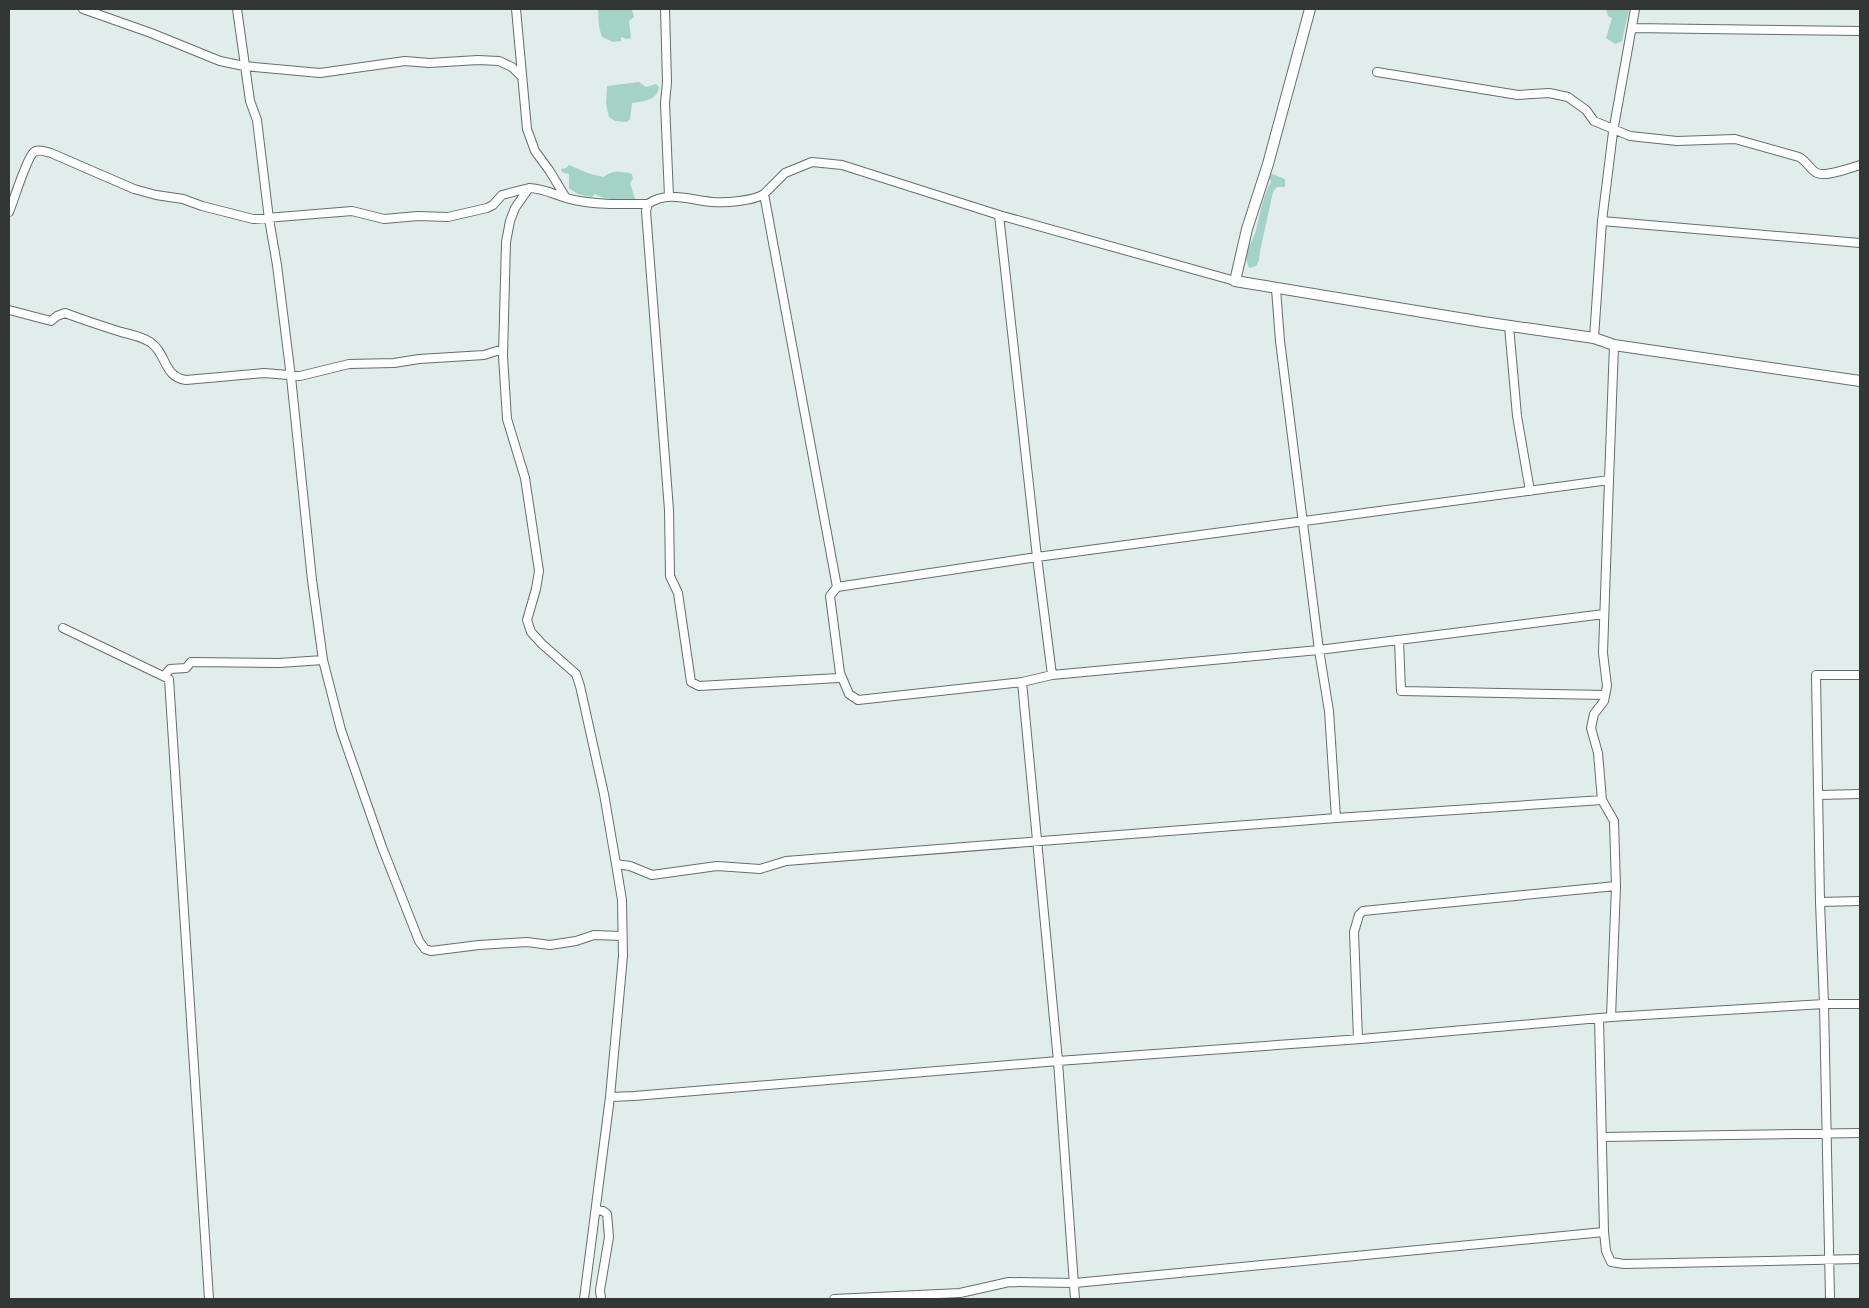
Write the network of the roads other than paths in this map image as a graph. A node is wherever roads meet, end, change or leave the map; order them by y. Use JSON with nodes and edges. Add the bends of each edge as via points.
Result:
{"nodes":[{"id":1,"x":83,"y":9,"type":"edge"},
{"id":2,"x":237,"y":9,"type":"edge"},
{"id":3,"x":516,"y":9,"type":"edge"},
{"id":4,"x":665,"y":9,"type":"edge"},
{"id":5,"x":1310,"y":9,"type":"edge"},
{"id":6,"x":1635,"y":9,"type":"edge"},
{"id":7,"x":1632,"y":28,"type":"junction"},
{"id":8,"x":1860,"y":31,"type":"edge"},
{"id":9,"x":244,"y":66,"type":"junction"},
{"id":10,"x":1377,"y":72,"type":"dead end"},
{"id":11,"x":521,"y":76,"type":"junction"},
{"id":12,"x":1613,"y":129,"type":"junction"},
{"id":13,"x":1860,"y":165,"type":"edge"},
{"id":14,"x":529,"y":188,"type":"junction"},
{"id":15,"x":764,"y":194,"type":"junction"},
{"id":16,"x":669,"y":196,"type":"junction"},
{"id":17,"x":566,"y":198,"type":"junction"},
{"id":18,"x":648,"y":204,"type":"junction"},
{"id":19,"x":9,"y":212,"type":"edge"},
{"id":20,"x":999,"y":215,"type":"junction"},
{"id":21,"x":269,"y":219,"type":"junction"},
{"id":22,"x":1602,"y":221,"type":"junction"},
{"id":23,"x":1860,"y":243,"type":"edge"},
{"id":24,"x":1235,"y":281,"type":"junction"},
{"id":25,"x":1276,"y":289,"type":"junction"},
{"id":26,"x":9,"y":310,"type":"edge"},
{"id":27,"x":1510,"y":326,"type":"junction"},
{"id":28,"x":1594,"y":338,"type":"junction"},
{"id":29,"x":1614,"y":345,"type":"junction"},
{"id":30,"x":503,"y":350,"type":"junction"},
{"id":31,"x":291,"y":376,"type":"junction"},
{"id":32,"x":1860,"y":381,"type":"edge"},
{"id":33,"x":1609,"y":480,"type":"junction"},
{"id":34,"x":1530,"y":491,"type":"junction"},
{"id":35,"x":1304,"y":520,"type":"junction"},
{"id":36,"x":1037,"y":557,"type":"junction"},
{"id":37,"x":837,"y":587,"type":"junction"},
{"id":38,"x":1604,"y":614,"type":"junction"},
{"id":39,"x":63,"y":628,"type":"dead end"},
{"id":40,"x":1399,"y":640,"type":"junction"},
{"id":41,"x":1319,"y":650,"type":"junction"},
{"id":42,"x":323,"y":660,"type":"junction"},
{"id":43,"x":1052,"y":675,"type":"junction"},
{"id":44,"x":1860,"y":675,"type":"edge"},
{"id":45,"x":164,"y":676,"type":"junction"},
{"id":46,"x":838,"y":678,"type":"dead end"},
{"id":47,"x":1022,"y":682,"type":"junction"},
{"id":48,"x":1605,"y":695,"type":"junction"},
{"id":49,"x":1860,"y":794,"type":"edge"},
{"id":50,"x":1819,"y":795,"type":"junction"},
{"id":51,"x":1602,"y":800,"type":"junction"},
{"id":52,"x":1336,"y":818,"type":"junction"},
{"id":53,"x":1038,"y":842,"type":"junction"},
{"id":54,"x":616,"y":864,"type":"junction"},
{"id":55,"x":1616,"y":886,"type":"junction"},
{"id":56,"x":1860,"y":901,"type":"edge"},
{"id":57,"x":1820,"y":902,"type":"junction"},
{"id":58,"x":622,"y":936,"type":"junction"},
{"id":59,"x":1824,"y":1004,"type":"junction"},
{"id":60,"x":1860,"y":1004,"type":"edge"},
{"id":61,"x":1611,"y":1017,"type":"junction"},
{"id":62,"x":1599,"y":1018,"type":"junction"},
{"id":63,"x":1358,"y":1039,"type":"junction"},
{"id":64,"x":1058,"y":1062,"type":"junction"},
{"id":65,"x":610,"y":1097,"type":"junction"},
{"id":66,"x":1860,"y":1133,"type":"edge"},
{"id":67,"x":1827,"y":1134,"type":"junction"},
{"id":68,"x":1603,"y":1137,"type":"junction"},
{"id":69,"x":596,"y":1210,"type":"junction"},
{"id":70,"x":1604,"y":1232,"type":"junction"},
{"id":71,"x":1860,"y":1259,"type":"edge"},
{"id":72,"x":1830,"y":1260,"type":"junction"},
{"id":73,"x":1074,"y":1283,"type":"junction"},
{"id":74,"x":209,"y":1299,"type":"edge"},
{"id":75,"x":584,"y":1299,"type":"edge"},
{"id":76,"x":601,"y":1299,"type":"edge"},
{"id":77,"x":834,"y":1299,"type":"edge"},
{"id":78,"x":1075,"y":1299,"type":"edge"},
{"id":79,"x":1830,"y":1299,"type":"edge"}],
"edges":[{"from":1,"to":9,"type":"street","via":[[220,61]]},
{"from":2,"to":9,"type":"street"},
{"from":3,"to":11,"type":"street"},
{"from":4,"to":16,"type":"street"},
{"from":5,"to":24,"type":"street"},
{"from":6,"to":7,"type":"street"},
{"from":7,"to":8,"type":"street"},
{"from":7,"to":12,"type":"street"},
{"from":9,"to":11,"type":"street","via":[[320,73],[405,61],[478,60],[499,61],[512,66]]},
{"from":9,"to":21,"type":"street","via":[[257,120]]},
{"from":10,"to":12,"type":"street","via":[[1518,95],[1549,93],[1568,97],[1586,110],[1594,121]]},
{"from":11,"to":17,"type":"street","via":[[527,130],[535,151]]},
{"from":12,"to":13,"type":"street","via":[[1650,139],[1735,139],[1799,157],[1817,173]]},
{"from":12,"to":22,"type":"street"},
{"from":14,"to":17,"type":"street","via":[[546,190]]},
{"from":14,"to":21,"type":"street","via":[[502,195],[486,208],[448,217],[384,219],[352,210]]},
{"from":14,"to":30,"type":"street","via":[[515,208],[506,242]]},
{"from":15,"to":16,"type":"street","via":[[756,199],[713,202]]},
{"from":15,"to":20,"type":"street","via":[[785,173],[812,162],[842,165]]},
{"from":15,"to":37,"type":"street"},
{"from":16,"to":18,"type":"street"},
{"from":17,"to":18,"type":"street","via":[[605,204]]},
{"from":18,"to":46,"type":"street","via":[[646,222],[664,434],[670,576],[678,593],[691,682],[699,686]]},
{"from":19,"to":21,"type":"street","via":[[27,164],[37,151],[51,153],[134,189],[253,219]]},
{"from":20,"to":24,"type":"street"},
{"from":20,"to":36,"type":"street"},
{"from":21,"to":31,"type":"street"},
{"from":22,"to":23,"type":"street"},
{"from":22,"to":28,"type":"street"},
{"from":24,"to":25,"type":"street"},
{"from":25,"to":27,"type":"street"},
{"from":25,"to":35,"type":"street"},
{"from":26,"to":31,"type":"street","via":[[51,321],[66,313],[151,342],[172,376],[178,379],[264,373]]},
{"from":27,"to":28,"type":"street"},
{"from":27,"to":34,"type":"street","via":[[1517,416]]},
{"from":28,"to":29,"type":"street"},
{"from":29,"to":32,"type":"street"},
{"from":29,"to":33,"type":"street"},
{"from":30,"to":31,"type":"street","via":[[484,355],[349,364]]},
{"from":30,"to":54,"type":"street","via":[[507,419],[525,478],[538,571],[528,620],[531,632],[576,674],[597,760]]},
{"from":31,"to":42,"type":"street"},
{"from":33,"to":34,"type":"street"},
{"from":33,"to":38,"type":"street"},
{"from":34,"to":35,"type":"street"},
{"from":35,"to":36,"type":"street"},
{"from":35,"to":41,"type":"street"},
{"from":36,"to":37,"type":"street"},
{"from":36,"to":43,"type":"street"},
{"from":37,"to":47,"type":"street","via":[[830,596],[840,673],[849,694],[858,700]]},
{"from":38,"to":40,"type":"street"},
{"from":38,"to":48,"type":"street"},
{"from":39,"to":45,"type":"street"},
{"from":40,"to":41,"type":"street"},
{"from":40,"to":48,"type":"street","via":[[1401,691]]},
{"from":41,"to":43,"type":"street"},
{"from":41,"to":52,"type":"street","via":[[1329,711]]},
{"from":42,"to":45,"type":"street","via":[[191,662],[186,668],[170,669]]},
{"from":42,"to":58,"type":"street","via":[[341,730],[382,847],[425,949],[527,942],[550,945],[594,935]]},
{"from":43,"to":47,"type":"street"},
{"from":44,"to":50,"type":"street","via":[[1816,675]]},
{"from":45,"to":74,"type":"street","via":[[169,679]]},
{"from":47,"to":53,"type":"street"},
{"from":48,"to":51,"type":"street","via":[[1594,714],[1591,728],[1598,753]]},
{"from":49,"to":50,"type":"street"},
{"from":50,"to":57,"type":"street"},
{"from":51,"to":52,"type":"street"},
{"from":51,"to":55,"type":"street","via":[[1614,821]]},
{"from":52,"to":53,"type":"street"},
{"from":53,"to":54,"type":"street","via":[[786,861],[760,869],[717,866],[652,875]]},
{"from":53,"to":64,"type":"street"},
{"from":54,"to":58,"type":"street","via":[[622,900]]},
{"from":55,"to":61,"type":"street"},
{"from":55,"to":63,"type":"street","via":[[1363,911],[1354,932]]},
{"from":56,"to":57,"type":"street"},
{"from":57,"to":59,"type":"street"},
{"from":58,"to":65,"type":"street"},
{"from":59,"to":60,"type":"street"},
{"from":59,"to":61,"type":"street"},
{"from":59,"to":67,"type":"street"},
{"from":61,"to":62,"type":"street"},
{"from":62,"to":63,"type":"street"},
{"from":62,"to":68,"type":"street"},
{"from":63,"to":64,"type":"street"},
{"from":64,"to":65,"type":"street"},
{"from":64,"to":73,"type":"street"},
{"from":65,"to":69,"type":"street"},
{"from":66,"to":67,"type":"street"},
{"from":67,"to":68,"type":"street"},
{"from":67,"to":72,"type":"street"},
{"from":68,"to":70,"type":"street"},
{"from":69,"to":75,"type":"street"},
{"from":69,"to":76,"type":"street","via":[[607,1214],[610,1228]]},
{"from":70,"to":72,"type":"street","via":[[1611,1262],[1624,1264]]},
{"from":70,"to":73,"type":"street"},
{"from":71,"to":72,"type":"street"},
{"from":72,"to":79,"type":"street"},
{"from":73,"to":77,"type":"street","via":[[1009,1282],[960,1293]]},
{"from":73,"to":78,"type":"street"}]}
